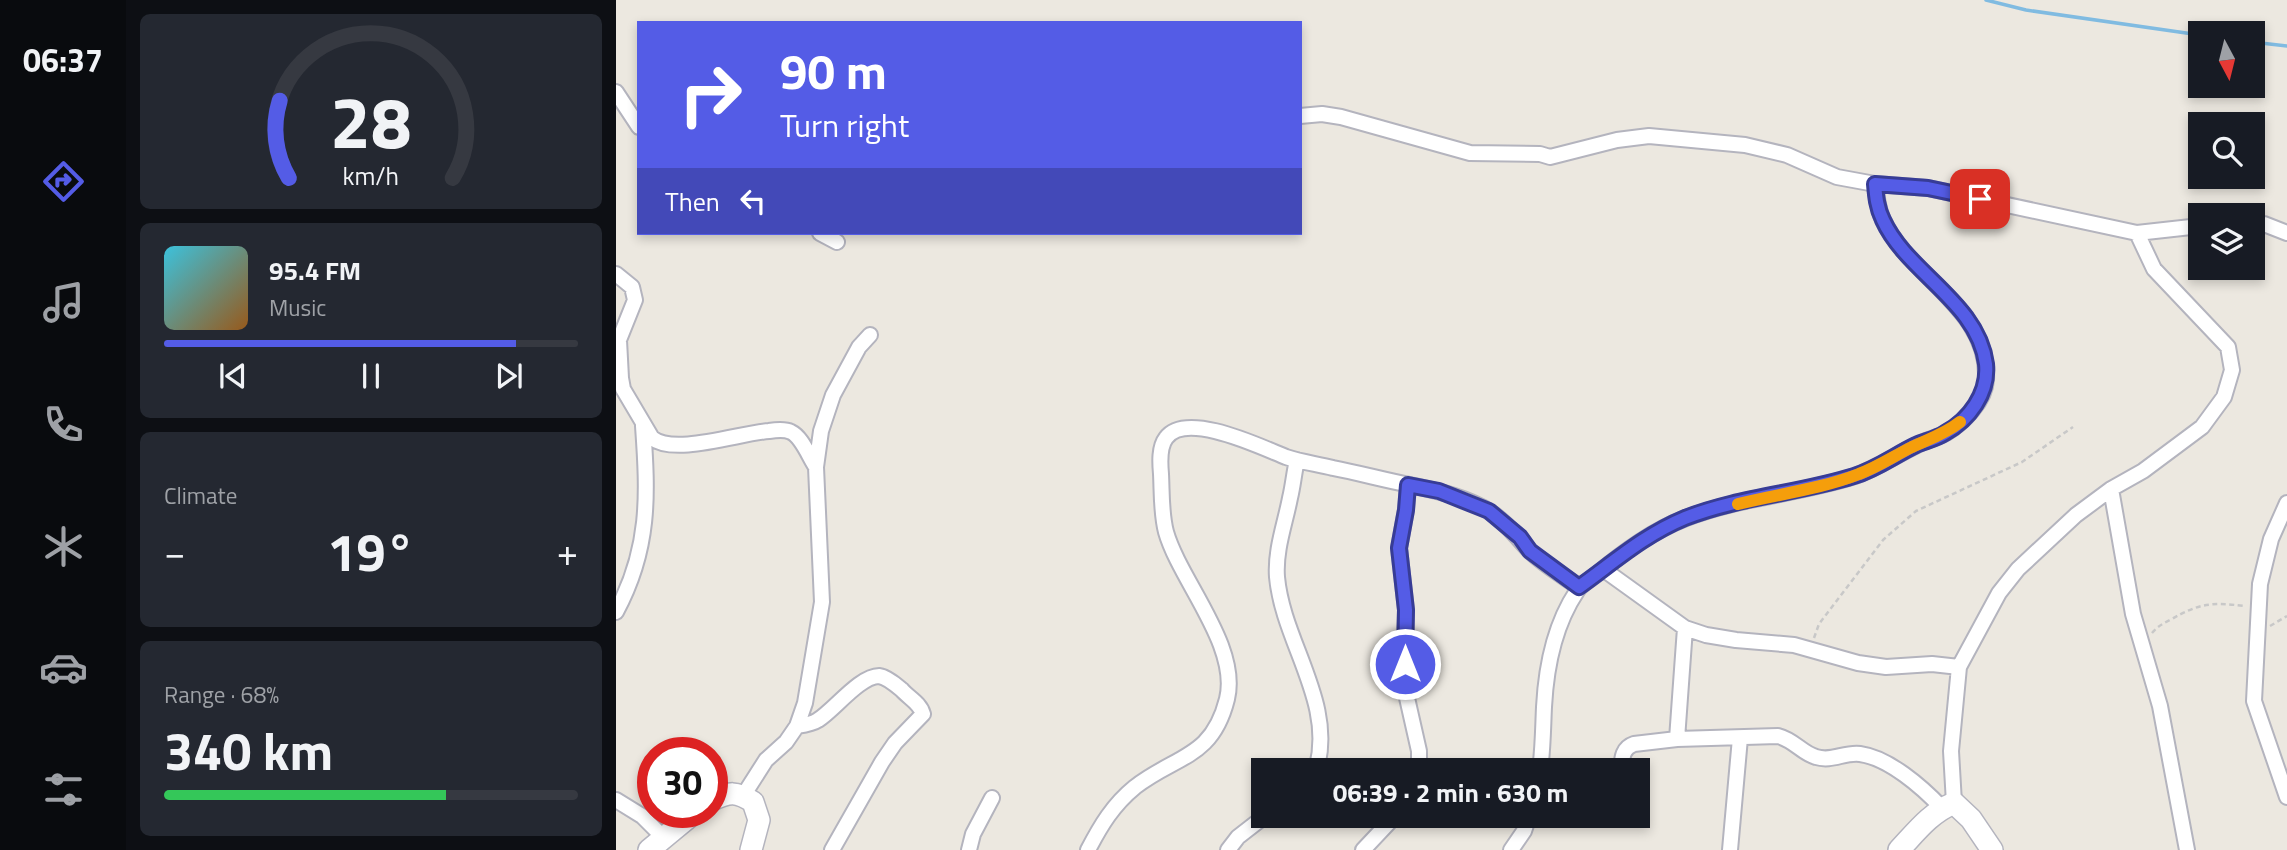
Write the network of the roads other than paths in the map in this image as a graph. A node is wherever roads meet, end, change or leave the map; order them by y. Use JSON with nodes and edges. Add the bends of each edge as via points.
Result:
{"nodes":[{"id":1,"x":616,"y":92,"type":"edge"},
{"id":2,"x":1302,"y":116,"type":"edge"},
{"id":3,"x":637,"y":124,"type":"edge"},
{"id":4,"x":1875,"y":184,"type":"junction"},
{"id":5,"x":2265,"y":224,"type":"edge"},
{"id":6,"x":2188,"y":227,"type":"edge"},
{"id":7,"x":2137,"y":233,"type":"junction"},
{"id":8,"x":2287,"y":233,"type":"edge"},
{"id":9,"x":824,"y":235,"type":"edge"},
{"id":10,"x":836,"y":242,"type":"dead end"},
{"id":11,"x":616,"y":274,"type":"edge"},
{"id":12,"x":870,"y":335,"type":"dead end"},
{"id":13,"x":643,"y":426,"type":"junction"},
{"id":14,"x":1297,"y":460,"type":"junction"},
{"id":15,"x":816,"y":467,"type":"junction"},
{"id":16,"x":1408,"y":485,"type":"junction"},
{"id":17,"x":2111,"y":489,"type":"junction"},
{"id":18,"x":2287,"y":503,"type":"edge"},
{"id":19,"x":1603,"y":569,"type":"junction"},
{"id":20,"x":1579,"y":587,"type":"junction"},
{"id":21,"x":616,"y":612,"type":"edge"},
{"id":22,"x":1685,"y":628,"type":"junction"},
{"id":23,"x":1959,"y":667,"type":"junction"},
{"id":24,"x":797,"y":726,"type":"junction"},
{"id":25,"x":1740,"y":738,"type":"junction"},
{"id":26,"x":1677,"y":739,"type":"junction"},
{"id":27,"x":1318,"y":758,"type":"edge"},
{"id":28,"x":1419,"y":758,"type":"edge"},
{"id":29,"x":1541,"y":758,"type":"edge"},
{"id":30,"x":1623,"y":758,"type":"edge"},
{"id":31,"x":728,"y":793,"type":"edge"},
{"id":32,"x":743,"y":796,"type":"junction"},
{"id":33,"x":2287,"y":797,"type":"edge"},
{"id":34,"x":992,"y":798,"type":"dead end"},
{"id":35,"x":616,"y":800,"type":"edge"},
{"id":36,"x":1948,"y":805,"type":"junction"},
{"id":37,"x":1251,"y":826,"type":"edge"},
{"id":38,"x":676,"y":828,"type":"edge"},
{"id":39,"x":1384,"y":828,"type":"edge"},
{"id":40,"x":1525,"y":828,"type":"edge"},
{"id":41,"x":656,"y":844,"type":"edge"},
{"id":42,"x":751,"y":850,"type":"edge"},
{"id":43,"x":832,"y":850,"type":"edge"},
{"id":44,"x":969,"y":850,"type":"edge"},
{"id":45,"x":1088,"y":850,"type":"edge"},
{"id":46,"x":1228,"y":850,"type":"edge"},
{"id":47,"x":1363,"y":850,"type":"edge"},
{"id":48,"x":1511,"y":850,"type":"edge"},
{"id":49,"x":1730,"y":850,"type":"edge"},
{"id":50,"x":1899,"y":850,"type":"edge"},
{"id":51,"x":1992,"y":850,"type":"edge"},
{"id":52,"x":2187,"y":850,"type":"edge"}],
"edges":[{"from":1,"to":3,"type":"street"},
{"from":2,"to":4,"type":"street","via":[[1341,117],[1470,153],[1550,157],[1649,136],[1745,145],[1787,155],[1838,177]]},
{"from":4,"to":7,"type":"street","via":[[1928,188]]},
{"from":4,"to":19,"type":"street","via":[[1877,206],[1892,235],[1953,301],[1973,330],[1986,365],[1986,384],[1977,402],[1943,435],[1886,463],[1801,491],[1688,517],[1634,545]]},
{"from":5,"to":8,"type":"street"},
{"from":6,"to":7,"type":"street"},
{"from":7,"to":17,"type":"street","via":[[2154,269],[2228,347],[2232,370],[2224,397],[2202,427]]},
{"from":9,"to":10,"type":"street"},
{"from":11,"to":13,"type":"street","via":[[632,286],[635,300],[619,340],[621,378]]},
{"from":12,"to":15,"type":"street","via":[[833,395]]},
{"from":13,"to":15,"type":"street","via":[[658,442],[679,446],[758,432],[790,432]]},
{"from":13,"to":21,"type":"street","via":[[644,529],[631,583]]},
{"from":14,"to":16,"type":"street"},
{"from":14,"to":27,"type":"street","via":[[1277,577],[1289,632],[1319,712]]},
{"from":14,"to":45,"type":"street","via":[[1217,431],[1184,429],[1165,439],[1160,465],[1166,532],[1211,622],[1229,679],[1227,697],[1206,743],[1134,788],[1105,817]]},
{"from":15,"to":24,"type":"street","via":[[822,602],[809,685]]},
{"from":16,"to":20,"type":"street","via":[[1439,491],[1489,511],[1530,551]]},
{"from":16,"to":28,"type":"street","via":[[1399,548],[1406,610],[1405,689]]},
{"from":17,"to":23,"type":"street","via":[[2018,569],[1999,593]]},
{"from":17,"to":52,"type":"street","via":[[2133,614],[2160,706]]},
{"from":18,"to":33,"type":"street","via":[[2271,539],[2260,584],[2254,701]]},
{"from":19,"to":20,"type":"street"},
{"from":19,"to":22,"type":"street"},
{"from":20,"to":29,"type":"street","via":[[1564,612],[1548,672]]},
{"from":22,"to":23,"type":"street","via":[[1736,640],[1778,642],[1886,667]]},
{"from":22,"to":26,"type":"street"},
{"from":23,"to":36,"type":"street"},
{"from":24,"to":32,"type":"street","via":[[766,760]]},
{"from":24,"to":43,"type":"street","via":[[815,723],[876,676],[896,685],[923,714],[882,762]]},
{"from":25,"to":26,"type":"street"},
{"from":25,"to":36,"type":"street","via":[[1778,736],[1815,757],[1858,754],[1878,759]]},
{"from":25,"to":49,"type":"street"},
{"from":26,"to":30,"type":"street","via":[[1628,746]]},
{"from":31,"to":32,"type":"main road"},
{"from":32,"to":42,"type":"main road","via":[[753,802],[759,820]]},
{"from":34,"to":44,"type":"street"},
{"from":35,"to":41,"type":"street","via":[[642,816]]},
{"from":36,"to":50,"type":"main road","via":[[1927,819]]},
{"from":36,"to":51,"type":"main road","via":[[1971,819]]},
{"from":37,"to":46,"type":"street"},
{"from":38,"to":41,"type":"main road"},
{"from":39,"to":47,"type":"street"},
{"from":40,"to":48,"type":"street"}]}
